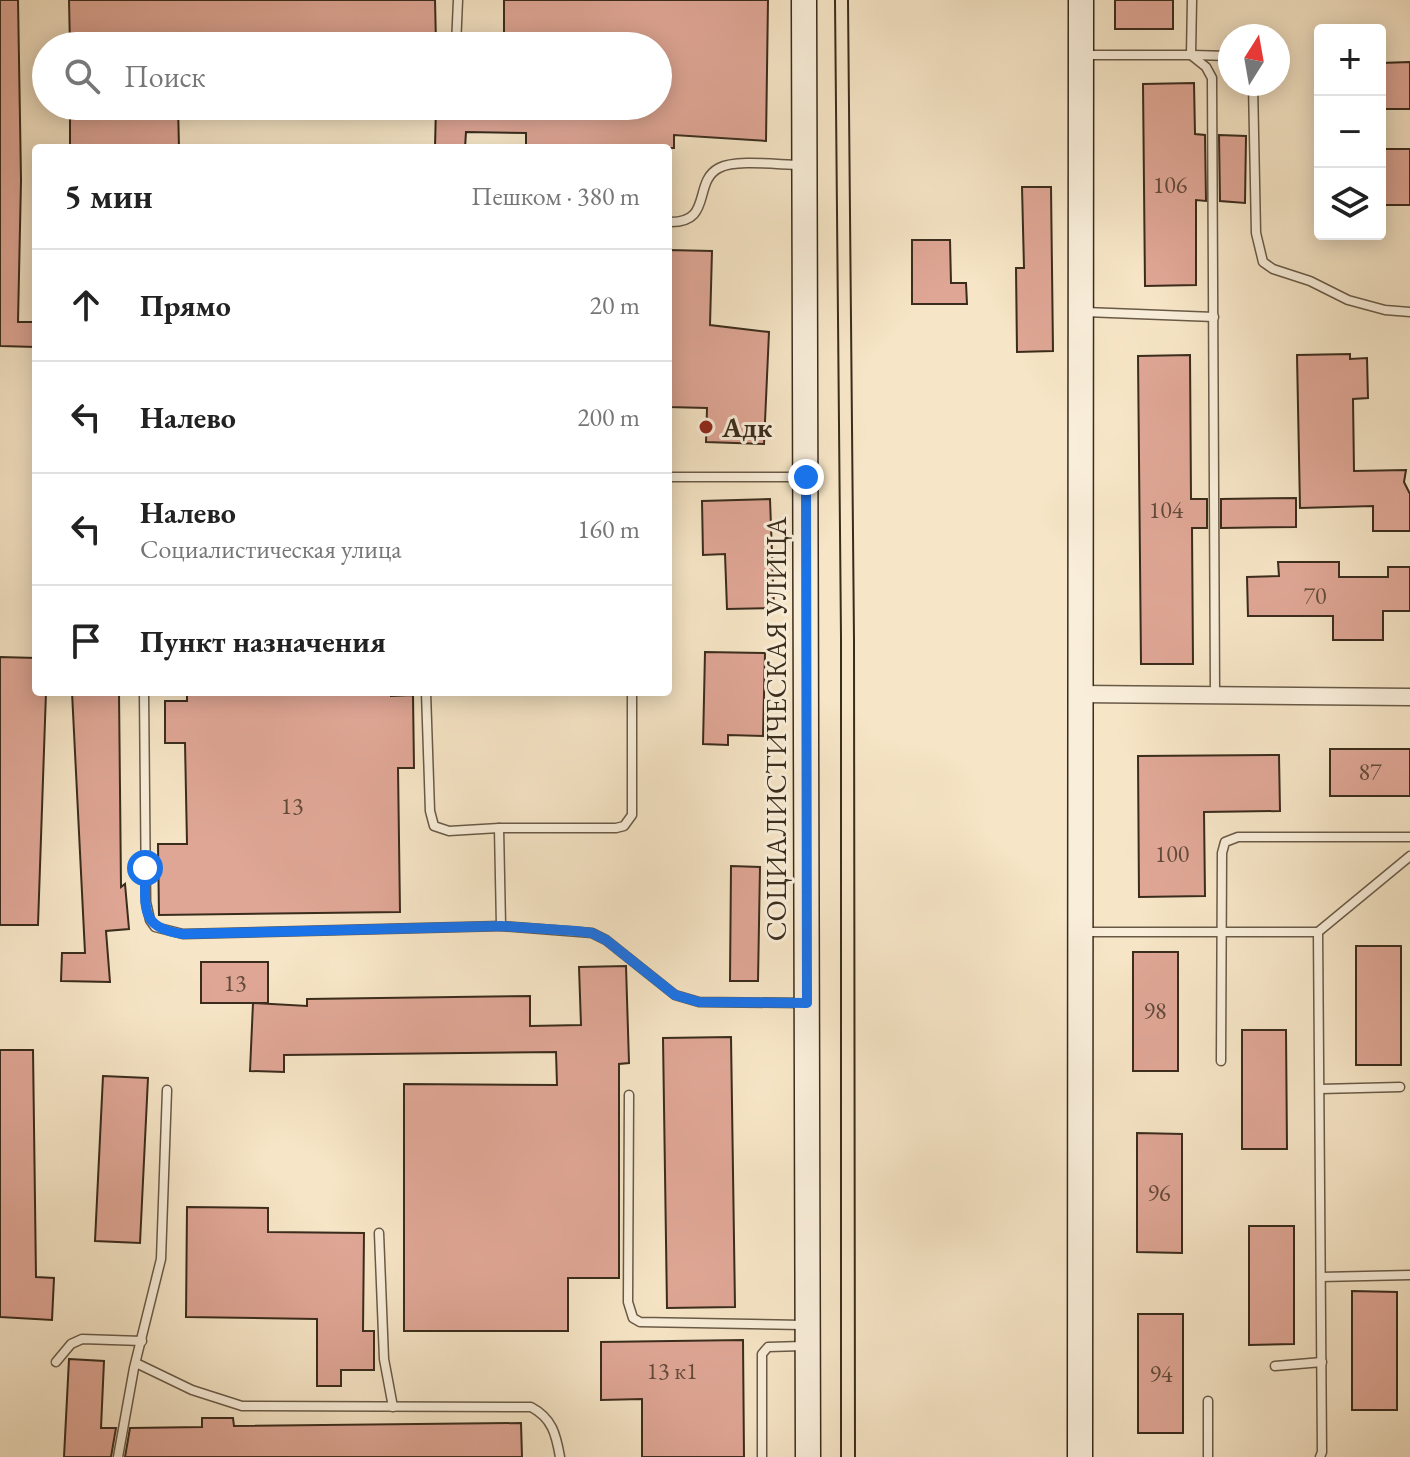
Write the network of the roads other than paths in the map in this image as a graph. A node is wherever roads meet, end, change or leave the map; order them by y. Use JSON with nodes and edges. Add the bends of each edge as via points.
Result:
{"nodes":[{"id":1,"x":458,"y":0,"type":"edge"},
{"id":2,"x":804,"y":0,"type":"edge"},
{"id":3,"x":1081,"y":0,"type":"edge"},
{"id":4,"x":1192,"y":0,"type":"edge"},
{"id":5,"x":457,"y":32,"type":"edge"},
{"id":6,"x":1081,"y":55,"type":"junction"},
{"id":7,"x":1191,"y":55,"type":"junction"},
{"id":8,"x":1218,"y":56,"type":"edge"},
{"id":9,"x":1254,"y":96,"type":"edge"},
{"id":10,"x":805,"y":165,"type":"junction"},
{"id":11,"x":672,"y":222,"type":"edge"},
{"id":12,"x":1080,"y":312,"type":"junction"},
{"id":13,"x":1410,"y":312,"type":"edge"},
{"id":14,"x":1214,"y":317,"type":"junction"},
{"id":15,"x":672,"y":477,"type":"edge"},
{"id":16,"x":806,"y":477,"type":"junction"},
{"id":17,"x":1080,"y":694,"type":"junction"},
{"id":18,"x":1215,"y":695,"type":"junction"},
{"id":19,"x":144,"y":696,"type":"edge"},
{"id":20,"x":426,"y":696,"type":"edge"},
{"id":21,"x":632,"y":696,"type":"edge"},
{"id":22,"x":1410,"y":697,"type":"edge"},
{"id":23,"x":499,"y":828,"type":"junction"},
{"id":24,"x":1410,"y":837,"type":"edge"},
{"id":25,"x":1410,"y":856,"type":"edge"},
{"id":26,"x":501,"y":926,"type":"junction"},
{"id":27,"x":1081,"y":932,"type":"junction"},
{"id":28,"x":1222,"y":932,"type":"junction"},
{"id":29,"x":1318,"y":932,"type":"junction"},
{"id":30,"x":807,"y":1003,"type":"junction"},
{"id":31,"x":1221,"y":1061,"type":"dead end"},
{"id":32,"x":1400,"y":1087,"type":"dead end"},
{"id":33,"x":1320,"y":1089,"type":"junction"},
{"id":34,"x":167,"y":1090,"type":"dead end"},
{"id":35,"x":629,"y":1095,"type":"dead end"},
{"id":36,"x":379,"y":1233,"type":"dead end"},
{"id":37,"x":1410,"y":1275,"type":"edge"},
{"id":38,"x":1321,"y":1277,"type":"junction"},
{"id":39,"x":808,"y":1336,"type":"junction"},
{"id":40,"x":142,"y":1341,"type":"junction"},
{"id":41,"x":56,"y":1362,"type":"dead end"},
{"id":42,"x":1322,"y":1362,"type":"junction"},
{"id":43,"x":136,"y":1363,"type":"junction"},
{"id":44,"x":1275,"y":1366,"type":"dead end"},
{"id":45,"x":1208,"y":1401,"type":"dead end"},
{"id":46,"x":393,"y":1407,"type":"junction"},
{"id":47,"x":118,"y":1457,"type":"edge"},
{"id":48,"x":560,"y":1457,"type":"edge"},
{"id":49,"x":762,"y":1457,"type":"edge"},
{"id":50,"x":808,"y":1457,"type":"edge"},
{"id":51,"x":1080,"y":1457,"type":"edge"},
{"id":52,"x":1208,"y":1457,"type":"edge"},
{"id":53,"x":1320,"y":1457,"type":"edge"}],
"edges":[{"from":1,"to":5,"type":"lane"},
{"from":2,"to":10,"type":"street","name":"СОЦИАЛИСТИЧЕСКАЯ УЛИЦА"},
{"from":3,"to":6,"type":"street"},
{"from":4,"to":7,"type":"lane"},
{"from":6,"to":7,"type":"lane"},
{"from":6,"to":12,"type":"street"},
{"from":7,"to":8,"type":"lane"},
{"from":7,"to":14,"type":"lane","via":[[1212,78]]},
{"from":9,"to":13,"type":"lane","via":[[1256,233],[1263,262],[1348,300]]},
{"from":10,"to":11,"type":"lane","via":[[720,167],[711,174],[693,216]]},
{"from":10,"to":16,"type":"street","name":"СОЦИАЛИСТИЧЕСКАЯ УЛИЦА"},
{"from":12,"to":14,"type":"lane"},
{"from":12,"to":17,"type":"street"},
{"from":14,"to":18,"type":"lane"},
{"from":15,"to":16,"type":"lane"},
{"from":16,"to":30,"type":"street","name":"СОЦИАЛИСТИЧЕСКАЯ УЛИЦА"},
{"from":17,"to":18,"type":"street"},
{"from":17,"to":27,"type":"street"},
{"from":18,"to":22,"type":"street"},
{"from":19,"to":26,"type":"lane","via":[[146,902],[155,927],[183,934]]},
{"from":20,"to":23,"type":"lane","via":[[434,826],[449,831]]},
{"from":21,"to":23,"type":"lane","via":[[629,821],[616,828]]},
{"from":23,"to":26,"type":"lane"},
{"from":24,"to":28,"type":"lane","via":[[1231,837],[1222,853]]},
{"from":25,"to":29,"type":"lane"},
{"from":26,"to":30,"type":"lane","via":[[592,933],[685,1000]]},
{"from":27,"to":28,"type":"lane"},
{"from":27,"to":51,"type":"street"},
{"from":28,"to":29,"type":"lane"},
{"from":28,"to":31,"type":"lane"},
{"from":29,"to":33,"type":"lane"},
{"from":30,"to":39,"type":"street","name":"СОЦИАЛИСТИЧЕСКАЯ УЛИЦА"},
{"from":32,"to":33,"type":"lane"},
{"from":33,"to":38,"type":"lane"},
{"from":34,"to":40,"type":"lane","via":[[161,1259]]},
{"from":35,"to":39,"type":"lane","via":[[628,1302],[633,1318]]},
{"from":36,"to":46,"type":"lane","via":[[384,1359]]},
{"from":37,"to":38,"type":"lane"},
{"from":38,"to":42,"type":"lane"},
{"from":39,"to":49,"type":"lane","via":[[768,1347],[762,1354]]},
{"from":39,"to":50,"type":"street","name":"СОЦИАЛИСТИЧЕСКАЯ УЛИЦА"},
{"from":40,"to":41,"type":"lane","via":[[82,1339]]},
{"from":40,"to":43,"type":"lane"},
{"from":42,"to":44,"type":"lane"},
{"from":42,"to":53,"type":"lane"},
{"from":43,"to":46,"type":"lane","via":[[242,1406]]},
{"from":43,"to":47,"type":"lane"},
{"from":45,"to":52,"type":"lane"},
{"from":46,"to":48,"type":"lane","via":[[531,1407],[551,1423]]}]}
